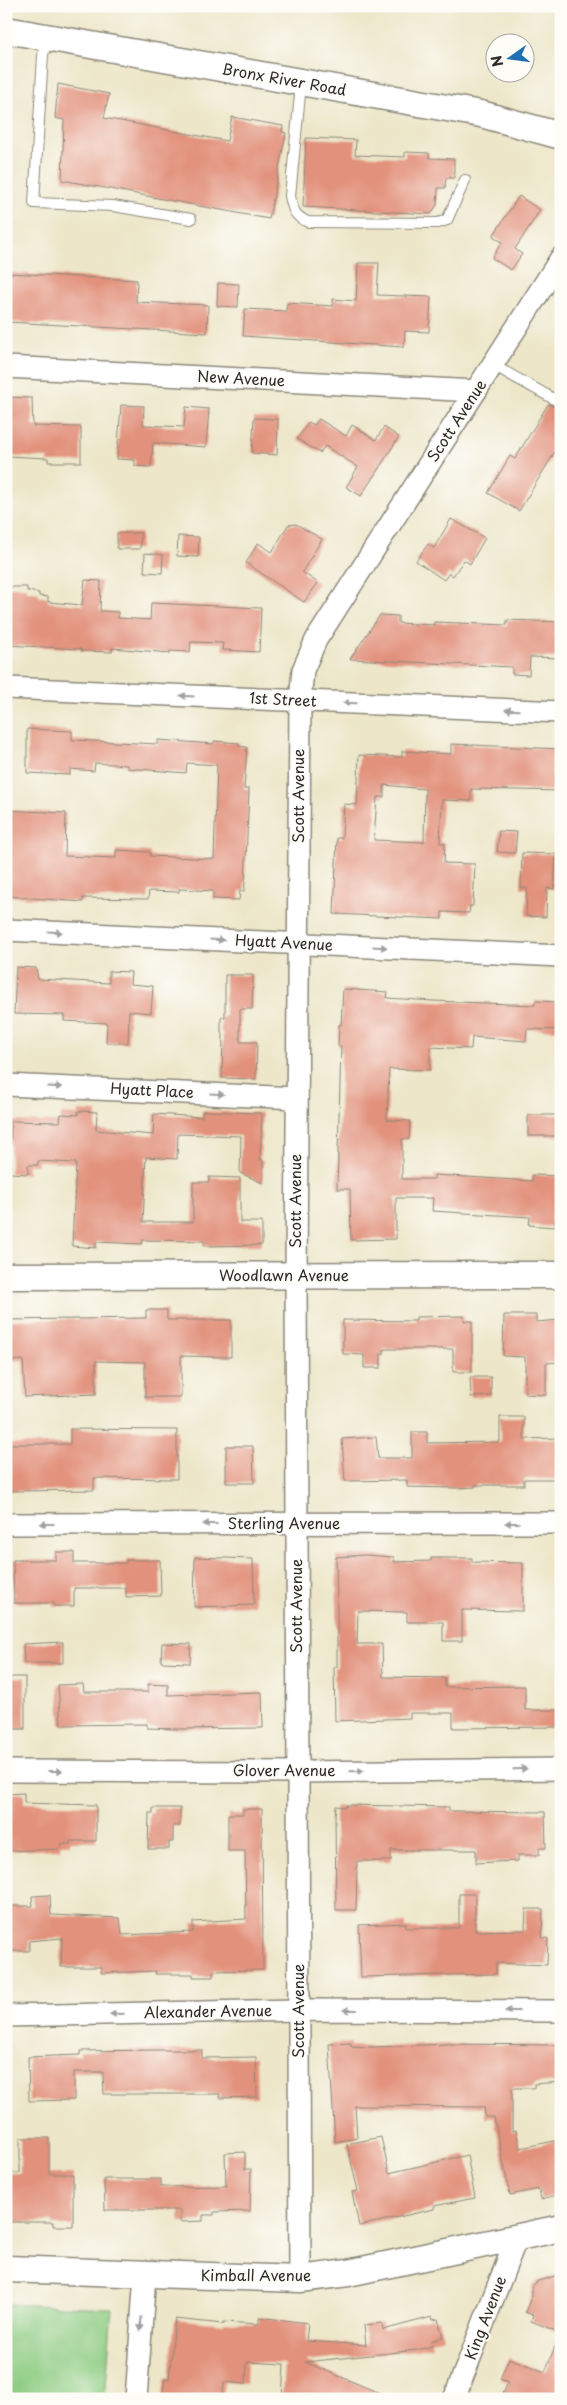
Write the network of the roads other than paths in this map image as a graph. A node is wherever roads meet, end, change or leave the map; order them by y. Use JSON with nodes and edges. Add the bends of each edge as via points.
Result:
{"nodes":[{"id":1,"x":6,"y":30,"type":"edge"},
{"id":2,"x":47,"y":38,"type":"junction"},
{"id":3,"x":301,"y":84,"type":"junction"},
{"id":4,"x":561,"y":136,"type":"edge"},
{"id":5,"x":465,"y":180,"type":"dead end"},
{"id":6,"x":191,"y":219,"type":"dead end"},
{"id":7,"x":561,"y":258,"type":"edge"},
{"id":8,"x":494,"y":365,"type":"junction"},
{"id":9,"x":6,"y":367,"type":"edge"},
{"id":10,"x":476,"y":391,"type":"junction"},
{"id":11,"x":561,"y":403,"type":"edge"},
{"id":12,"x":6,"y":688,"type":"edge"},
{"id":13,"x":300,"y":701,"type":"junction"},
{"id":14,"x":561,"y":712,"type":"edge"},
{"id":15,"x":6,"y":930,"type":"edge"},
{"id":16,"x":298,"y":943,"type":"junction"},
{"id":17,"x":561,"y":956,"type":"edge"},
{"id":18,"x":6,"y":1085,"type":"edge"},
{"id":19,"x":297,"y":1098,"type":"junction"},
{"id":20,"x":561,"y":1275,"type":"edge"},
{"id":21,"x":6,"y":1276,"type":"edge"},
{"id":22,"x":296,"y":1276,"type":"junction"},
{"id":23,"x":561,"y":1523,"type":"edge"},
{"id":24,"x":6,"y":1524,"type":"edge"},
{"id":25,"x":297,"y":1524,"type":"junction"},
{"id":26,"x":561,"y":1769,"type":"edge"},
{"id":27,"x":6,"y":1771,"type":"edge"},
{"id":28,"x":298,"y":1772,"type":"junction"},
{"id":29,"x":299,"y":2010,"type":"junction"},
{"id":30,"x":561,"y":2011,"type":"edge"},
{"id":31,"x":6,"y":2016,"type":"edge"},
{"id":32,"x":561,"y":2228,"type":"edge"},
{"id":33,"x":517,"y":2238,"type":"junction"},
{"id":34,"x":6,"y":2269,"type":"edge"},
{"id":35,"x":145,"y":2275,"type":"junction"},
{"id":36,"x":300,"y":2279,"type":"junction"},
{"id":37,"x":136,"y":2399,"type":"edge"},
{"id":38,"x":454,"y":2399,"type":"edge"}],
"edges":[{"from":1,"to":2,"type":"street","name":"Bronx River Road"},
{"from":2,"to":3,"type":"street","name":"Bronx River Road"},
{"from":2,"to":6,"type":"lane","via":[[43,55],[34,203],[113,206]]},
{"from":3,"to":4,"type":"street","name":"Bronx River Road","via":[[481,114]]},
{"from":3,"to":5,"type":"lane","via":[[290,196],[293,212],[298,218],[308,222],[438,224],[447,220]]},
{"from":7,"to":8,"type":"street","name":"Scott Avenue"},
{"from":8,"to":10,"type":"street","name":"Scott Avenue"},
{"from":8,"to":11,"type":"lane"},
{"from":9,"to":10,"type":"street","name":"New Avenue"},
{"from":10,"to":13,"type":"street","name":"Scott Avenue","via":[[316,640],[302,670]]},
{"from":13,"to":12,"type":"street","name":"1st Street","one_way":true},
{"from":14,"to":13,"type":"street","name":"1st Street","one_way":true},
{"from":13,"to":16,"type":"street","name":"Scott Avenue"},
{"from":15,"to":16,"type":"street","name":"Hyatt Avenue","one_way":true},
{"from":16,"to":17,"type":"street","name":"Hyatt Avenue","one_way":true},
{"from":16,"to":19,"type":"street","name":"Scott Avenue"},
{"from":18,"to":19,"type":"street","name":"Hyatt Place","one_way":true},
{"from":19,"to":22,"type":"street","name":"Scott Avenue"},
{"from":20,"to":22,"type":"street","name":"Woodlawn Avenue"},
{"from":21,"to":22,"type":"street","name":"Woodlawn Avenue"},
{"from":22,"to":25,"type":"street","name":"Scott Avenue"},
{"from":23,"to":25,"type":"street","name":"Sterling Avenue","one_way":true},
{"from":25,"to":24,"type":"street","name":"Sterling Avenue","one_way":true},
{"from":25,"to":28,"type":"street","name":"Scott Avenue"},
{"from":28,"to":26,"type":"street","name":"Glover Avenue","one_way":true},
{"from":27,"to":28,"type":"street","name":"Glover Avenue","one_way":true},
{"from":28,"to":29,"type":"street","name":"Scott Avenue"},
{"from":30,"to":29,"type":"street","name":"Alexander Avenue","one_way":true},
{"from":29,"to":31,"type":"street","name":"Alexander Avenue","one_way":true},
{"from":29,"to":36,"type":"street","name":"Scott Avenue"},
{"from":32,"to":33,"type":"street","name":"Kimball Avenue"},
{"from":33,"to":36,"type":"street","name":"Kimball Avenue","via":[[348,2273]]},
{"from":33,"to":38,"type":"street","name":"King Avenue"},
{"from":34,"to":35,"type":"street","name":"Kimball Avenue"},
{"from":35,"to":36,"type":"street","name":"Kimball Avenue"},
{"from":35,"to":37,"type":"street","one_way":true}]}
